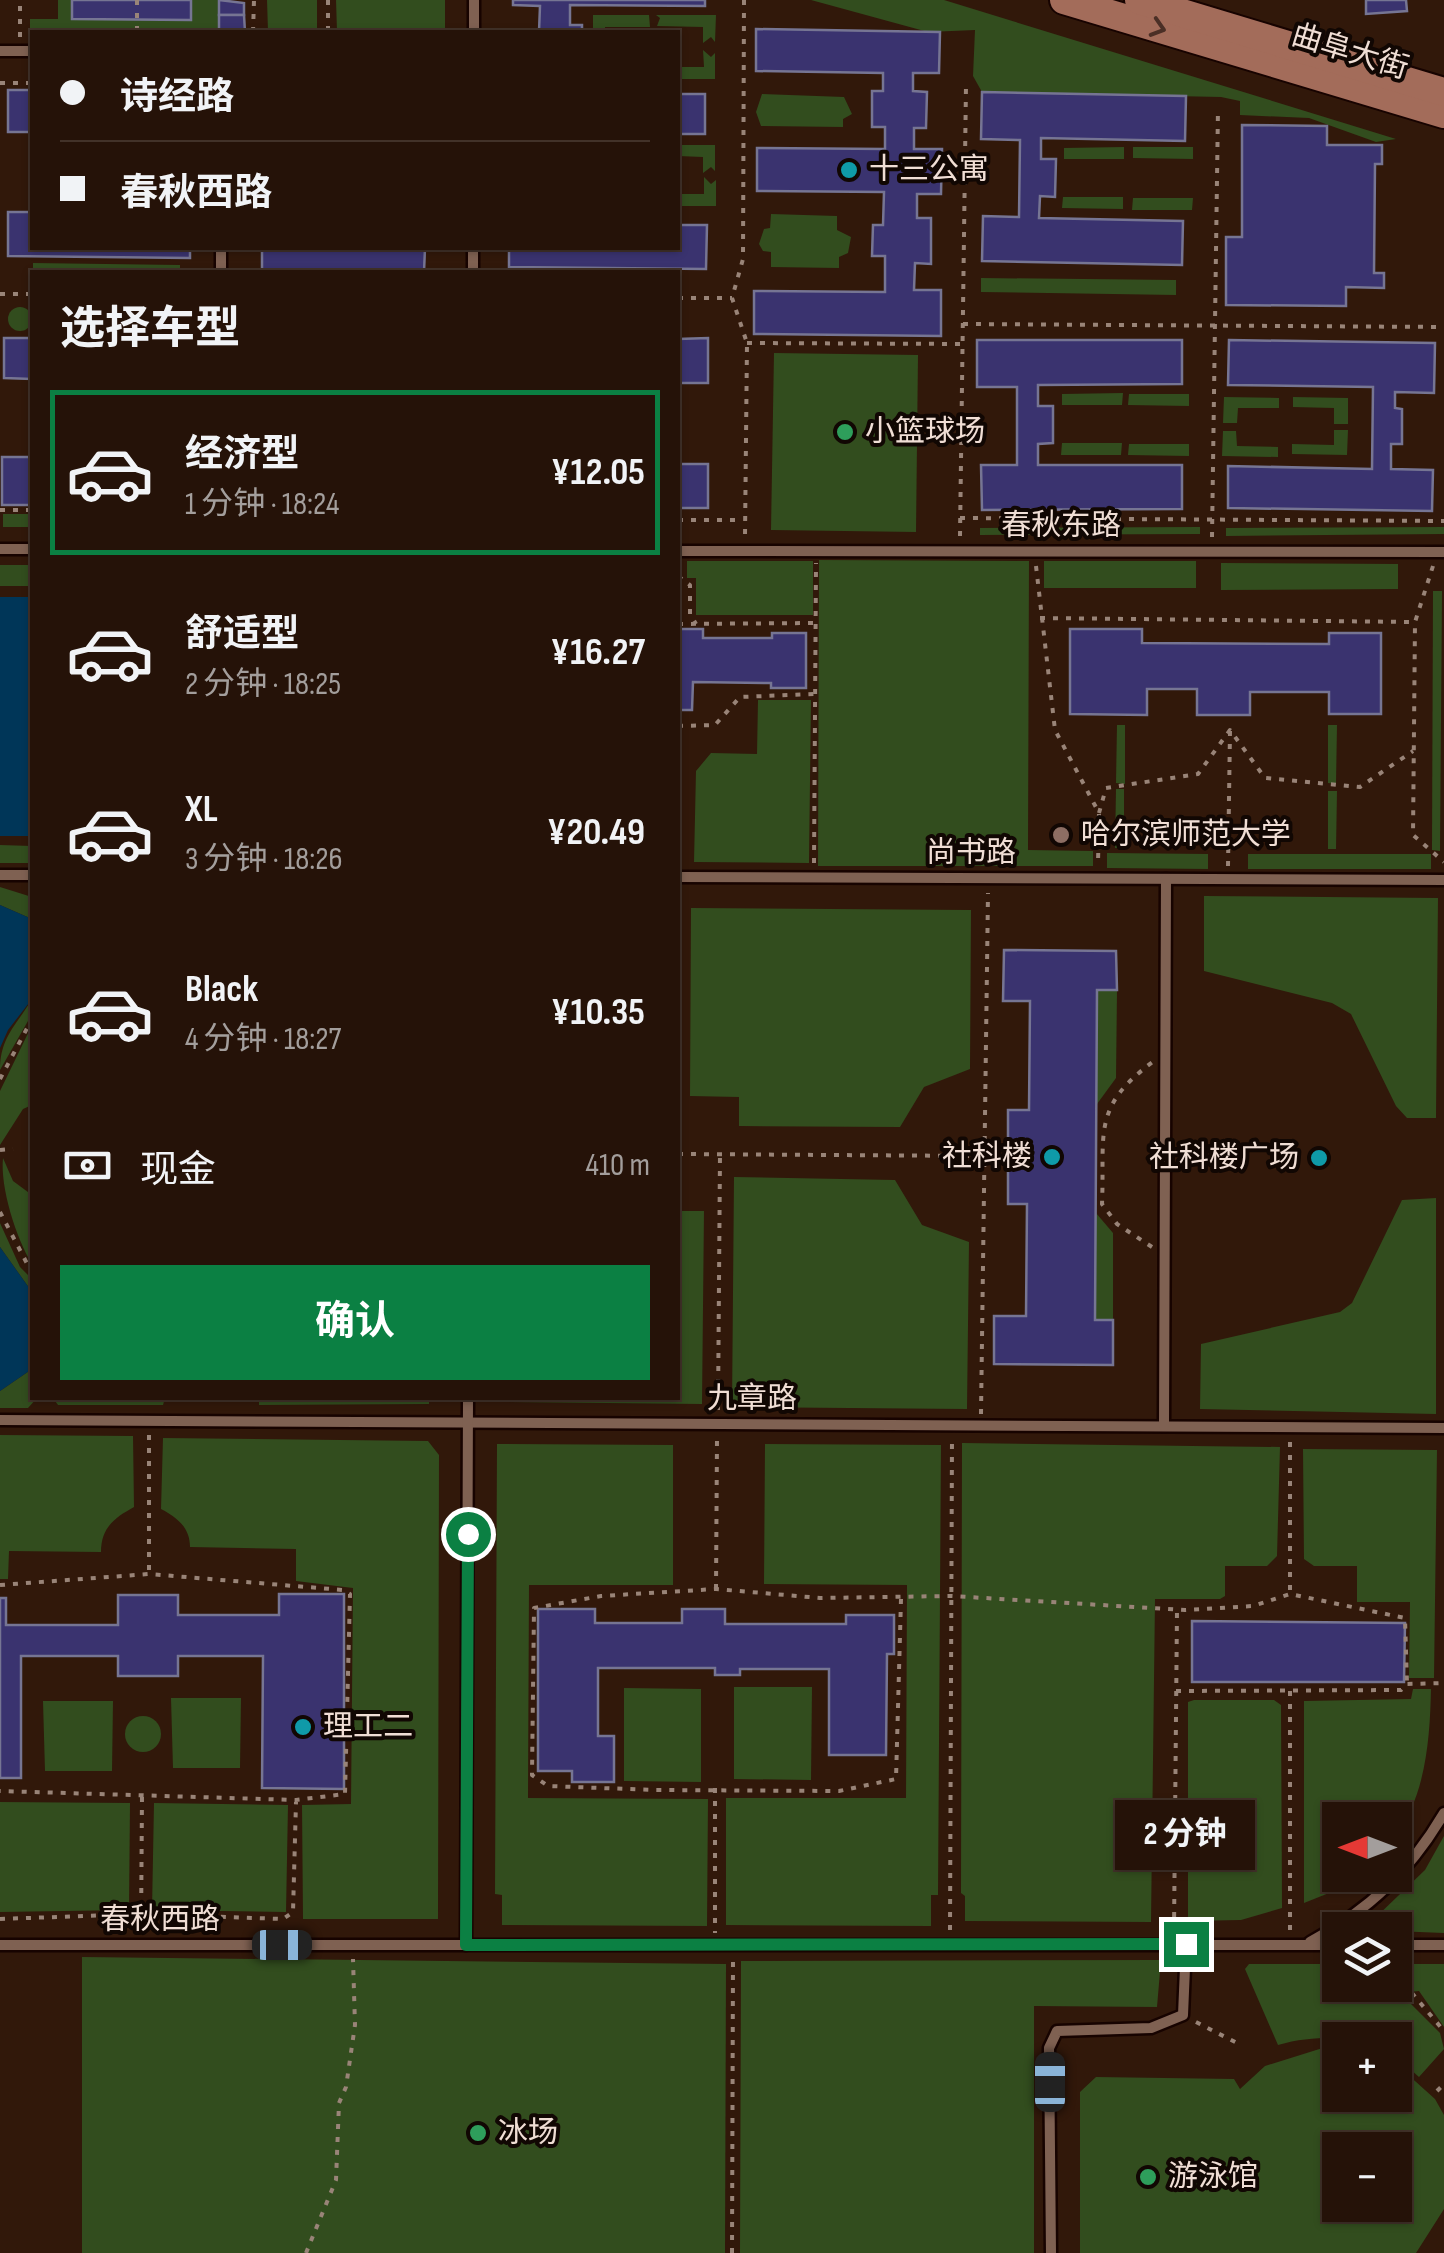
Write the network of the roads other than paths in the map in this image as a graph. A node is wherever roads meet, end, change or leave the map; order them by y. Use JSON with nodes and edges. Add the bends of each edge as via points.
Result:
{"nodes":[{"id":1,"x":474,"y":0,"type":"edge"},
{"id":2,"x":1064,"y":0,"type":"edge"},
{"id":3,"x":1139,"y":0,"type":"edge"},
{"id":4,"x":474,"y":30,"type":"edge"},
{"id":5,"x":0,"y":51,"type":"edge"},
{"id":6,"x":30,"y":51,"type":"edge"},
{"id":7,"x":1444,"y":92,"type":"edge"},
{"id":8,"x":1444,"y":114,"type":"edge"},
{"id":9,"x":0,"y":549,"type":"edge"},
{"id":10,"x":30,"y":549,"type":"edge"},
{"id":11,"x":680,"y":551,"type":"edge"},
{"id":12,"x":1441,"y":552,"type":"edge"},
{"id":13,"x":0,"y":875,"type":"edge"},
{"id":14,"x":30,"y":875,"type":"edge"},
{"id":15,"x":680,"y":878,"type":"edge"},
{"id":16,"x":1166,"y":879,"type":"junction"},
{"id":17,"x":1444,"y":880,"type":"edge"},
{"id":18,"x":468,"y":1400,"type":"edge"},
{"id":19,"x":0,"y":1420,"type":"edge"},
{"id":20,"x":468,"y":1422,"type":"junction"},
{"id":21,"x":1164,"y":1426,"type":"junction"},
{"id":22,"x":1444,"y":1428,"type":"edge"},
{"id":23,"x":1444,"y":1814,"type":"edge"},
{"id":24,"x":1180,"y":1944,"type":"junction"},
{"id":25,"x":1306,"y":1944,"type":"junction"},
{"id":26,"x":1322,"y":1944,"type":"edge"},
{"id":27,"x":0,"y":1945,"type":"edge"},
{"id":28,"x":466,"y":1945,"type":"junction"},
{"id":29,"x":1412,"y":1945,"type":"edge"},
{"id":30,"x":1444,"y":1946,"type":"edge"},
{"id":31,"x":1051,"y":2253,"type":"edge"}],
"edges":[{"from":1,"to":4,"type":"lane"},
{"from":2,"to":8,"type":"street","name":"曲阜大街","one_way":true},
{"from":3,"to":7,"type":"street","name":"曲阜大街"},
{"from":5,"to":6,"type":"lane"},
{"from":9,"to":10,"type":"lane"},
{"from":11,"to":12,"type":"lane","name":"春秋东路"},
{"from":13,"to":14,"type":"lane"},
{"from":15,"to":16,"type":"lane","name":"尚书路"},
{"from":16,"to":17,"type":"lane","name":"尚书路"},
{"from":16,"to":21,"type":"lane"},
{"from":18,"to":20,"type":"lane"},
{"from":19,"to":20,"type":"lane","name":"九章路"},
{"from":20,"to":21,"type":"lane","name":"九章路"},
{"from":20,"to":28,"type":"lane"},
{"from":21,"to":22,"type":"lane","name":"九章路"},
{"from":23,"to":25,"type":"lane","via":[[1420,1854],[1387,1889]]},
{"from":24,"to":25,"type":"lane","name":"春秋西路"},
{"from":24,"to":28,"type":"lane","name":"春秋西路"},
{"from":24,"to":31,"type":"lane","via":[[1183,2015],[1150,2028],[1058,2031],[1050,2048]]},
{"from":25,"to":26,"type":"lane","name":"春秋西路"},
{"from":27,"to":28,"type":"lane","name":"春秋西路"},
{"from":29,"to":30,"type":"lane"}]}
